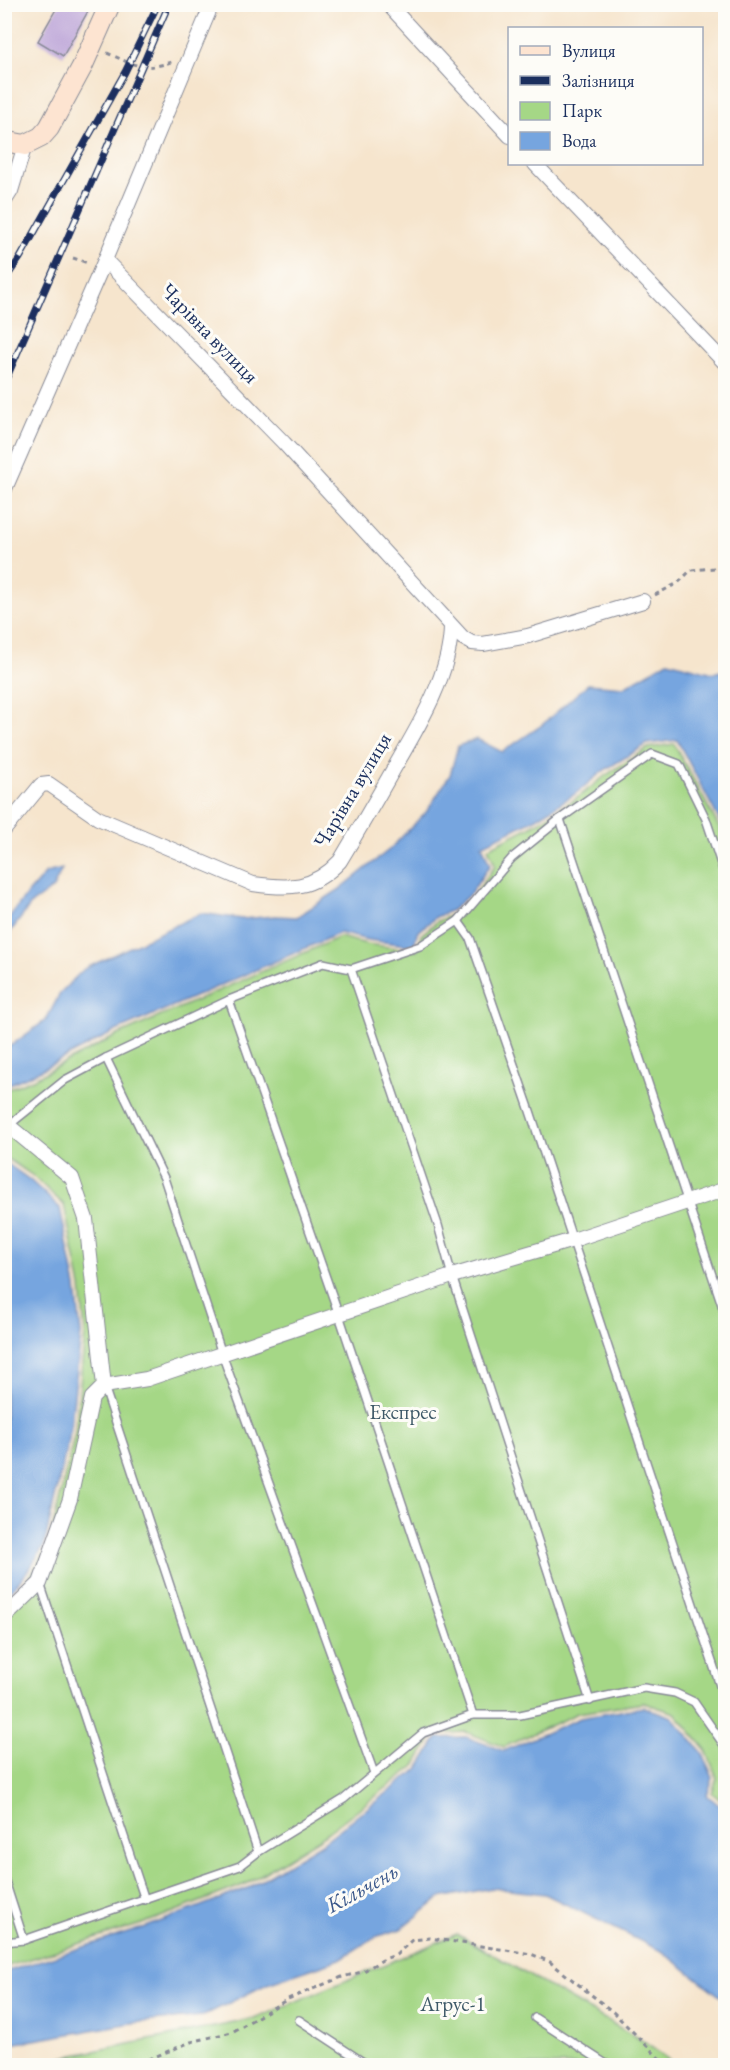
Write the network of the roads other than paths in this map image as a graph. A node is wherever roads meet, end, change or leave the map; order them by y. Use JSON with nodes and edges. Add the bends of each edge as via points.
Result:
{"nodes":[{"id":1,"x":110,"y":4,"type":"edge"},
{"id":2,"x":212,"y":4,"type":"edge"},
{"id":3,"x":388,"y":4,"type":"edge"},
{"id":4,"x":508,"y":134,"type":"edge"},
{"id":5,"x":4,"y":141,"type":"edge"},
{"id":6,"x":25,"y":145,"type":"junction"},
{"id":7,"x":536,"y":165,"type":"edge"},
{"id":8,"x":4,"y":202,"type":"edge"},
{"id":9,"x":105,"y":260,"type":"junction"},
{"id":10,"x":726,"y":364,"type":"edge"},
{"id":11,"x":4,"y":491,"type":"edge"},
{"id":12,"x":643,"y":601,"type":"road end"},
{"id":13,"x":451,"y":626,"type":"junction"},
{"id":14,"x":560,"y":819,"type":"junction"},
{"id":15,"x":4,"y":830,"type":"edge"},
{"id":16,"x":726,"y":879,"type":"edge"},
{"id":17,"x":459,"y":921,"type":"junction"},
{"id":18,"x":351,"y":969,"type":"junction"},
{"id":19,"x":229,"y":1000,"type":"junction"},
{"id":20,"x":106,"y":1058,"type":"junction"},
{"id":21,"x":7,"y":1124,"type":"edge"},
{"id":22,"x":726,"y":1189,"type":"edge"},
{"id":23,"x":687,"y":1202,"type":"junction"},
{"id":24,"x":573,"y":1240,"type":"junction"},
{"id":25,"x":452,"y":1276,"type":"junction"},
{"id":26,"x":339,"y":1315,"type":"junction"},
{"id":27,"x":726,"y":1317,"type":"edge"},
{"id":28,"x":222,"y":1354,"type":"junction"},
{"id":29,"x":104,"y":1386,"type":"junction"},
{"id":30,"x":40,"y":1583,"type":"junction"},
{"id":31,"x":4,"y":1618,"type":"edge"},
{"id":32,"x":590,"y":1701,"type":"junction"},
{"id":33,"x":726,"y":1704,"type":"edge"},
{"id":34,"x":473,"y":1715,"type":"junction"},
{"id":35,"x":726,"y":1748,"type":"edge"},
{"id":36,"x":374,"y":1773,"type":"junction"},
{"id":37,"x":258,"y":1852,"type":"junction"},
{"id":38,"x":4,"y":1878,"type":"edge"},
{"id":39,"x":145,"y":1900,"type":"junction"},
{"id":40,"x":24,"y":1940,"type":"junction"},
{"id":41,"x":4,"y":1942,"type":"edge"},
{"id":42,"x":535,"y":2018,"type":"dead end"},
{"id":43,"x":299,"y":2020,"type":"dead end"},
{"id":44,"x":369,"y":2066,"type":"edge"},
{"id":45,"x":609,"y":2066,"type":"edge"}],
"edges":[{"from":1,"to":6,"type":"street","via":[[49,128],[41,138]]},
{"from":2,"to":9,"type":"street"},
{"from":3,"to":4,"type":"street"},
{"from":5,"to":6,"type":"street"},
{"from":6,"to":8,"type":"street"},
{"from":7,"to":10,"type":"street"},
{"from":9,"to":11,"type":"street"},
{"from":9,"to":13,"type":"street","name":"Чарівна вулиця","via":[[284,443]]},
{"from":12,"to":13,"type":"street","name":"Чарівна вулиця","via":[[528,636],[483,644],[463,638]]},
{"from":13,"to":15,"type":"street","name":"Чарівна вулиця","via":[[447,660],[419,724],[340,861],[312,882],[295,887],[252,884],[98,819],[49,784],[41,785]]},
{"from":14,"to":16,"type":"lane","via":[[652,754],[679,764],[706,819]]},
{"from":14,"to":17,"type":"lane","via":[[512,858]]},
{"from":14,"to":23,"type":"lane"},
{"from":17,"to":18,"type":"lane","via":[[420,946]]},
{"from":17,"to":24,"type":"lane","via":[[474,949]]},
{"from":18,"to":19,"type":"lane","via":[[323,963]]},
{"from":18,"to":25,"type":"lane"},
{"from":19,"to":20,"type":"lane"},
{"from":19,"to":26,"type":"lane"},
{"from":20,"to":21,"type":"lane","via":[[65,1080]]},
{"from":20,"to":28,"type":"lane","via":[[164,1178]]},
{"from":21,"to":29,"type":"street","via":[[72,1178],[86,1219]]},
{"from":22,"to":23,"type":"street"},
{"from":23,"to":24,"type":"street"},
{"from":23,"to":27,"type":"lane"},
{"from":24,"to":25,"type":"street"},
{"from":24,"to":33,"type":"lane"},
{"from":25,"to":26,"type":"street"},
{"from":25,"to":32,"type":"lane"},
{"from":26,"to":28,"type":"street"},
{"from":26,"to":34,"type":"lane"},
{"from":28,"to":29,"type":"street","via":[[147,1379]]},
{"from":28,"to":36,"type":"lane"},
{"from":29,"to":30,"type":"street","via":[[92,1398],[70,1499]]},
{"from":29,"to":37,"type":"lane"},
{"from":30,"to":31,"type":"street"},
{"from":30,"to":39,"type":"lane"},
{"from":32,"to":34,"type":"lane","via":[[520,1715]]},
{"from":32,"to":35,"type":"lane","via":[[644,1688],[675,1693],[694,1702]]},
{"from":34,"to":36,"type":"lane","via":[[423,1734]]},
{"from":36,"to":37,"type":"lane","via":[[344,1799]]},
{"from":37,"to":39,"type":"lane","via":[[240,1866]]},
{"from":38,"to":40,"type":"lane"},
{"from":39,"to":40,"type":"lane"},
{"from":40,"to":41,"type":"lane"},
{"from":42,"to":45,"type":"lane"},
{"from":43,"to":44,"type":"lane"}]}
